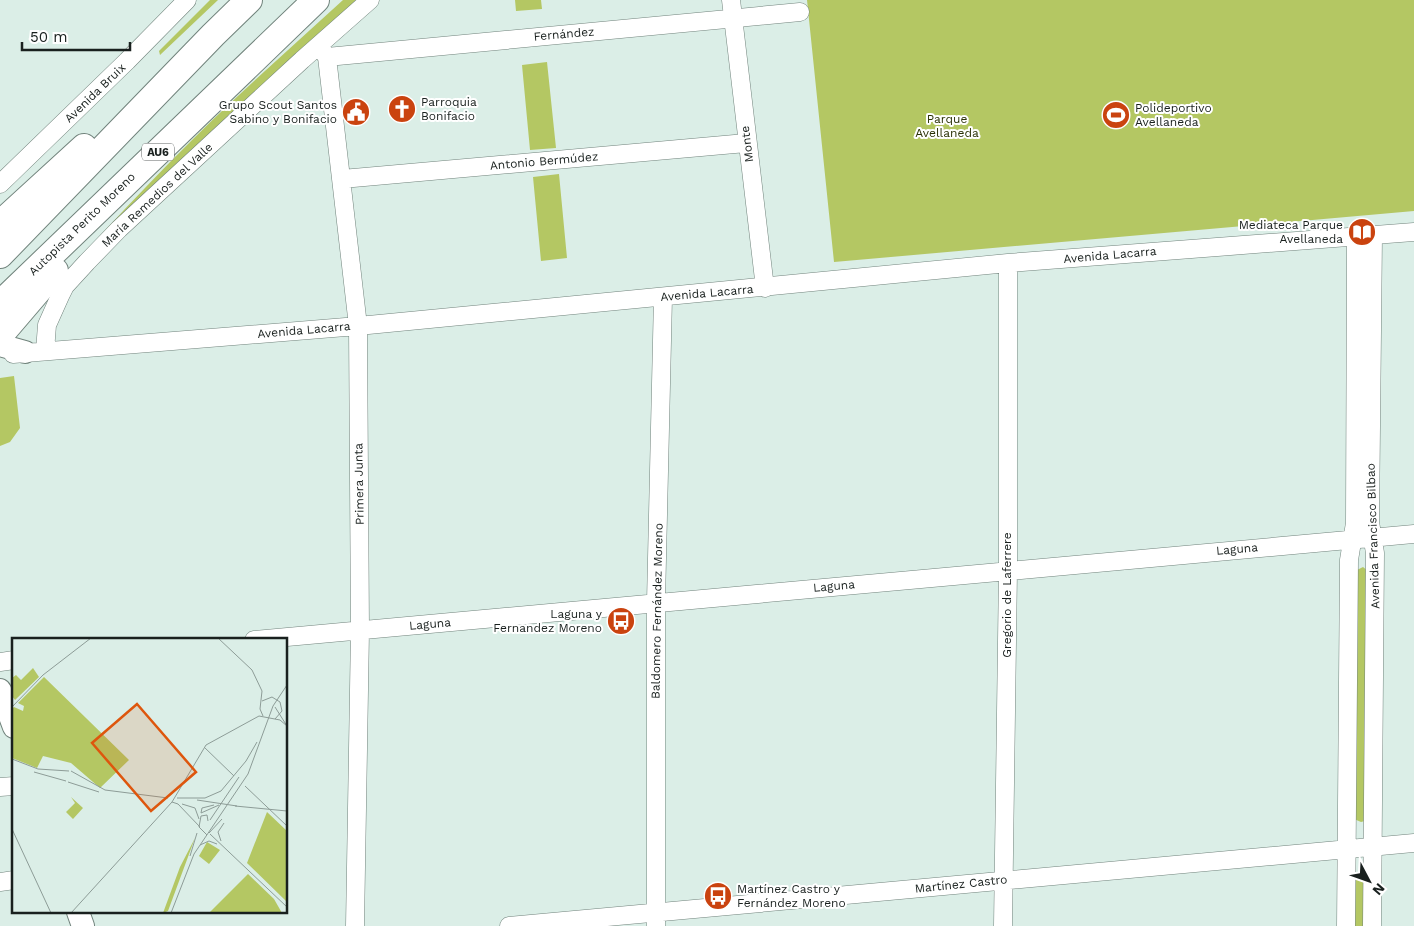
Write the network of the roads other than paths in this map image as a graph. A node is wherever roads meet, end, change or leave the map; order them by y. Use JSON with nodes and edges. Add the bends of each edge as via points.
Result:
{"nodes":[{"id":1,"x":188,"y":0,"type":"edge"},
{"id":2,"x":249,"y":0,"type":"edge"},
{"id":3,"x":316,"y":0,"type":"edge"},
{"id":4,"x":370,"y":0,"type":"edge"},
{"id":5,"x":731,"y":0,"type":"edge"},
{"id":6,"x":800,"y":12,"type":"dead end"},
{"id":7,"x":732,"y":19,"type":"junction"},
{"id":8,"x":213,"y":35,"type":"junction"},
{"id":9,"x":323,"y":52,"type":"junction"},
{"id":10,"x":746,"y":142,"type":"junction"},
{"id":11,"x":141,"y":168,"type":"junction"},
{"id":12,"x":342,"y":179,"type":"junction"},
{"id":13,"x":0,"y":184,"type":"edge"},
{"id":14,"x":0,"y":224,"type":"edge"},
{"id":15,"x":1414,"y":232,"type":"edge"},
{"id":16,"x":1364,"y":237,"type":"junction"},
{"id":17,"x":0,"y":255,"type":"edge"},
{"id":18,"x":1008,"y":263,"type":"junction"},
{"id":19,"x":764,"y":288,"type":"junction"},
{"id":20,"x":663,"y":297,"type":"junction"},
{"id":21,"x":0,"y":304,"type":"edge"},
{"id":22,"x":358,"y":326,"type":"junction"},
{"id":23,"x":1,"y":345,"type":"edge"},
{"id":24,"x":35,"y":352,"type":"junction"},
{"id":25,"x":1414,"y":534,"type":"edge"},
{"id":26,"x":1373,"y":537,"type":"junction"},
{"id":27,"x":1353,"y":539,"type":"junction"},
{"id":28,"x":1008,"y":570,"type":"junction"},
{"id":29,"x":656,"y":602,"type":"junction"},
{"id":30,"x":360,"y":630,"type":"junction"},
{"id":31,"x":275,"y":638,"type":"edge"},
{"id":32,"x":0,"y":690,"type":"edge"},
{"id":33,"x":12,"y":721,"type":"edge"},
{"id":34,"x":1414,"y":844,"type":"edge"},
{"id":35,"x":1373,"y":847,"type":"junction"},
{"id":36,"x":1346,"y":849,"type":"junction"},
{"id":37,"x":1004,"y":880,"type":"junction"},
{"id":38,"x":79,"y":914,"type":"edge"},
{"id":39,"x":656,"y":919,"type":"edge"},
{"id":40,"x":83,"y":926,"type":"edge"},
{"id":41,"x":354,"y":926,"type":"edge"},
{"id":42,"x":509,"y":926,"type":"edge"},
{"id":43,"x":1003,"y":926,"type":"edge"},
{"id":44,"x":1346,"y":926,"type":"edge"},
{"id":45,"x":1372,"y":926,"type":"edge"}],
"edges":[{"from":1,"to":13,"type":"street","name":"Avenida Bruix"},
{"from":2,"to":8,"type":"highway"},
{"from":3,"to":11,"type":"highway","name":"Autopista Perito Moreno","number":"AU6"},
{"from":4,"to":9,"type":"street","name":"María Remedios del Valle"},
{"from":5,"to":7,"type":"street","name":"Monte"},
{"from":6,"to":7,"type":"street","name":"Fernández"},
{"from":7,"to":9,"type":"street","name":"Fernández"},
{"from":7,"to":10,"type":"street","name":"Monte"},
{"from":8,"to":14,"type":"highway"},
{"from":8,"to":17,"type":"highway"},
{"from":9,"to":12,"type":"street","name":"Primera Junta"},
{"from":9,"to":24,"type":"street","name":"María Remedios del Valle","via":[[302,60],[74,276],[60,296]]},
{"from":10,"to":12,"type":"street","name":"Antonio Bermúdez"},
{"from":10,"to":19,"type":"street","name":"Monte"},
{"from":11,"to":21,"type":"highway","name":"Autopista Perito Moreno","number":"AU6"},
{"from":11,"to":23,"type":"highway"},
{"from":12,"to":22,"type":"street","name":"Primera Junta"},
{"from":15,"to":16,"type":"street","name":"Avenida Lacarra"},
{"from":16,"to":18,"type":"street","name":"Avenida Lacarra"},
{"from":16,"to":26,"type":"street","name":"Avenida Francisco Bilbao","via":[[1370,522]]},
{"from":16,"to":27,"type":"street","name":"Avenida Francisco Bilbao"},
{"from":18,"to":19,"type":"street","name":"Avenida Lacarra"},
{"from":18,"to":28,"type":"street","name":"Gregorio de Laferrere"},
{"from":19,"to":20,"type":"street","name":"Avenida Lacarra"},
{"from":20,"to":22,"type":"street","name":"Avenida Lacarra"},
{"from":20,"to":29,"type":"street","name":"Baldomero Fernández Moreno"},
{"from":22,"to":24,"type":"street","name":"Avenida Lacarra"},
{"from":22,"to":30,"type":"street","name":"Primera Junta"},
{"from":23,"to":24,"type":"main road"},
{"from":25,"to":26,"type":"street","name":"Laguna"},
{"from":26,"to":27,"type":"street","name":"Laguna"},
{"from":26,"to":35,"type":"street","name":"Avenida Francisco Bilbao"},
{"from":27,"to":28,"type":"street","name":"Laguna"},
{"from":27,"to":36,"type":"street","name":"Avenida Francisco Bilbao","via":[[1349,560]]},
{"from":28,"to":29,"type":"street","name":"Laguna"},
{"from":28,"to":37,"type":"street","name":"Gregorio de Laferrere"},
{"from":29,"to":30,"type":"street","name":"Laguna"},
{"from":29,"to":39,"type":"street","name":"Baldomero Fernández Moreno"},
{"from":30,"to":31,"type":"street","name":"Laguna"},
{"from":30,"to":41,"type":"street","name":"Primera Junta"},
{"from":32,"to":33,"type":"main road"},
{"from":34,"to":35,"type":"street","name":"Martínez Castro"},
{"from":35,"to":36,"type":"street","name":"Martínez Castro"},
{"from":35,"to":45,"type":"street","name":"Avenida Francisco Bilbao"},
{"from":36,"to":37,"type":"street","name":"Martínez Castro"},
{"from":36,"to":44,"type":"street","name":"Avenida Francisco Bilbao"},
{"from":37,"to":39,"type":"street","name":"Martínez Castro","via":[[718,908]]},
{"from":37,"to":43,"type":"street","name":"Gregorio de Laferrere"},
{"from":38,"to":40,"type":"main road"},
{"from":39,"to":42,"type":"street","name":"Martínez Castro"}]}
